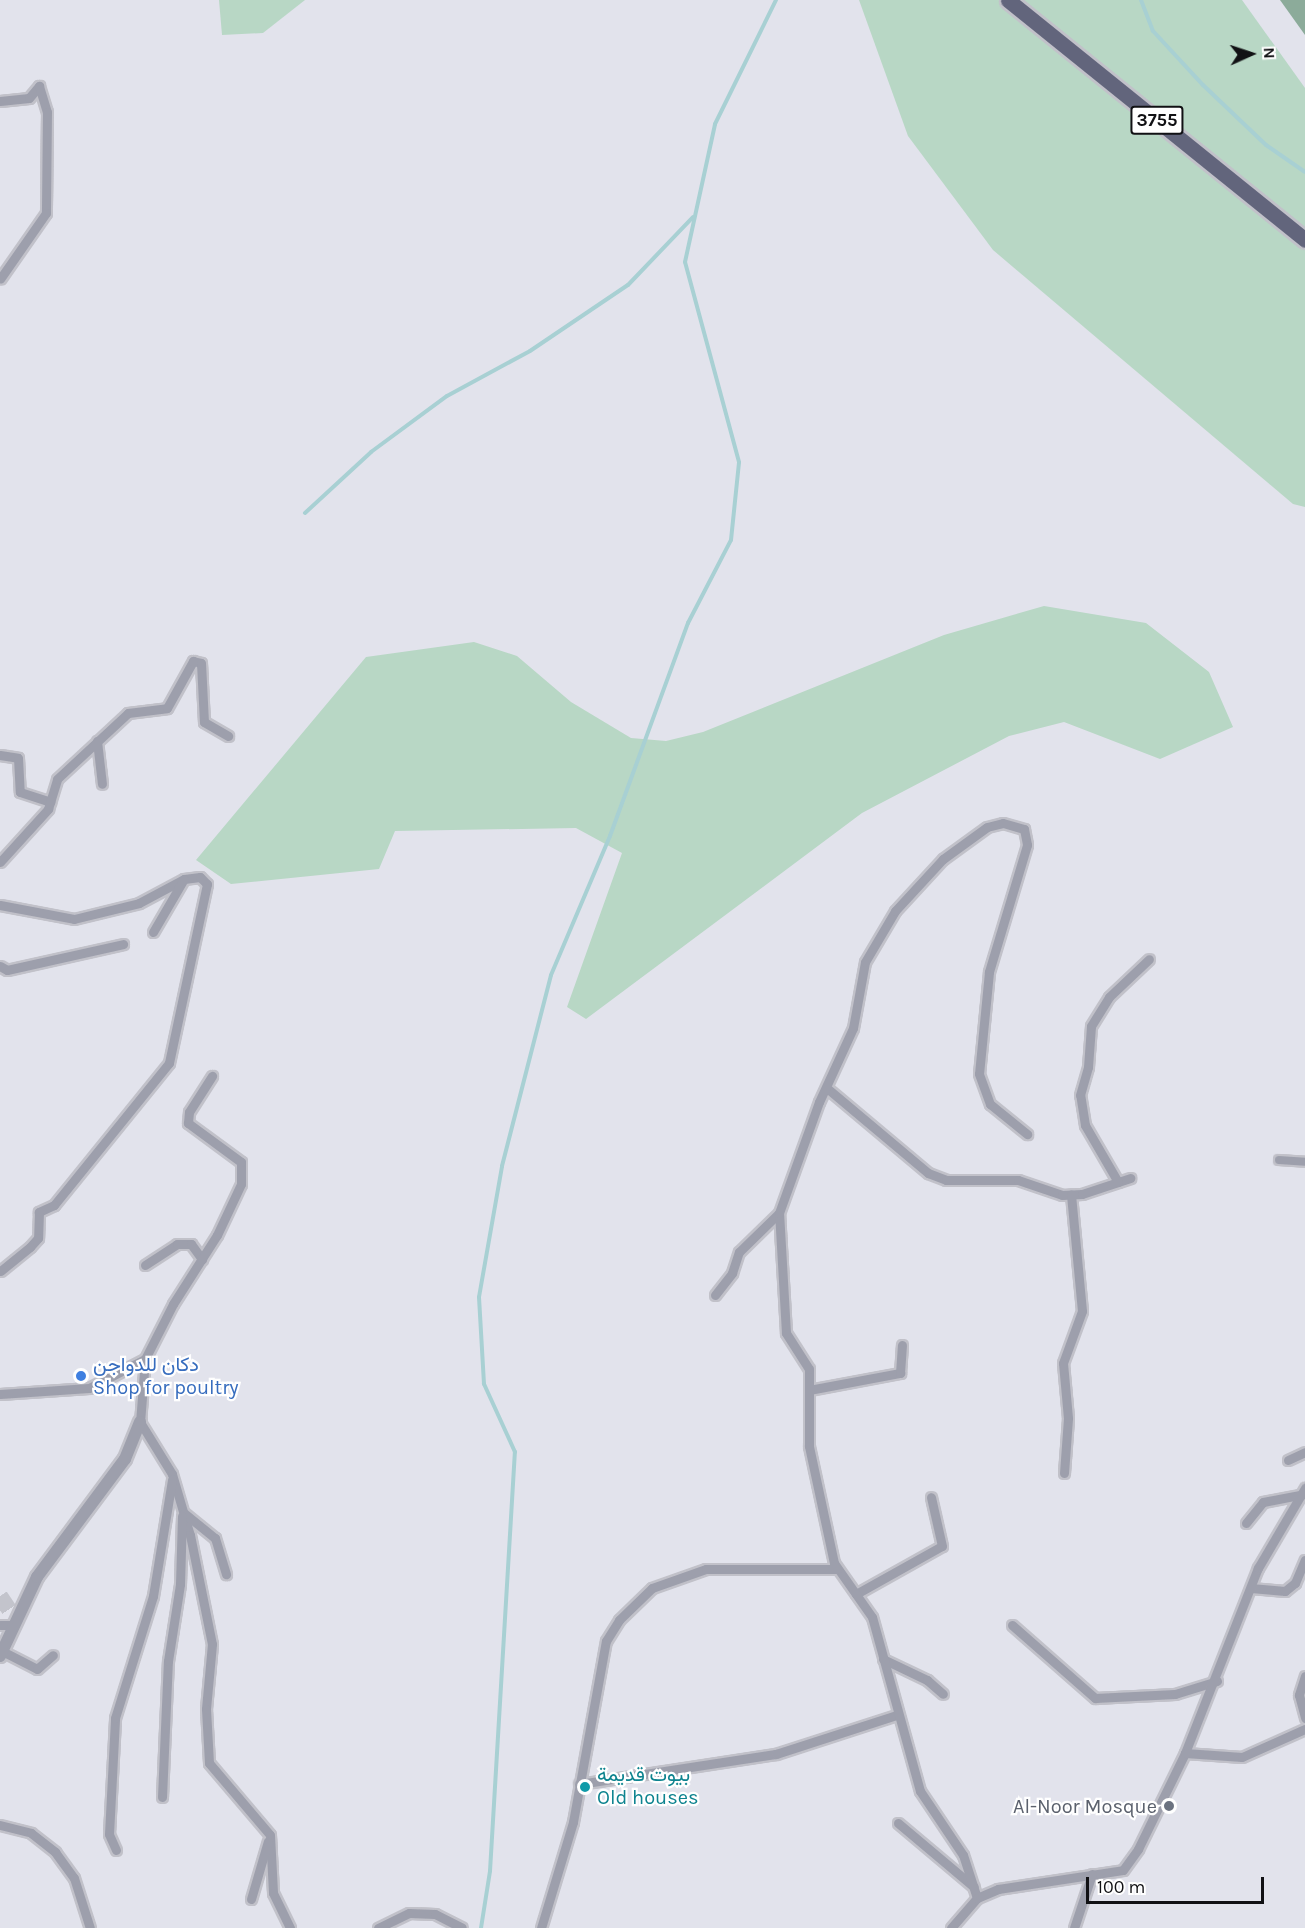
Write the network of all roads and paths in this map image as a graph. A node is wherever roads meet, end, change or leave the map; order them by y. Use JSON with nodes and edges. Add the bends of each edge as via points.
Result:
{"nodes":[{"id":1,"x":1008,"y":0,"type":"edge"},
{"id":2,"x":0,"y":101,"type":"edge"},
{"id":3,"x":1305,"y":240,"type":"edge"},
{"id":4,"x":0,"y":279,"type":"edge"},
{"id":5,"x":228,"y":736,"type":"dead end"},
{"id":6,"x":98,"y":741,"type":"junction"},
{"id":7,"x":0,"y":755,"type":"edge"},
{"id":8,"x":102,"y":784,"type":"dead end"},
{"id":9,"x":50,"y":802,"type":"junction"},
{"id":10,"x":1,"y":859,"type":"edge"},
{"id":11,"x":184,"y":879,"type":"junction"},
{"id":12,"x":0,"y":905,"type":"edge"},
{"id":13,"x":153,"y":932,"type":"dead end"},
{"id":14,"x":123,"y":944,"type":"dead end"},
{"id":15,"x":1149,"y":959,"type":"dead end"},
{"id":16,"x":4,"y":968,"type":"edge"},
{"id":17,"x":0,"y":979,"type":"edge"},
{"id":18,"x":212,"y":1077,"type":"dead end"},
{"id":19,"x":828,"y":1089,"type":"junction"},
{"id":20,"x":1027,"y":1134,"type":"dead end"},
{"id":21,"x":1280,"y":1160,"type":"dead end"},
{"id":22,"x":1305,"y":1162,"type":"edge"},
{"id":23,"x":1130,"y":1178,"type":"dead end"},
{"id":24,"x":1118,"y":1182,"type":"junction"},
{"id":25,"x":1071,"y":1195,"type":"junction"},
{"id":26,"x":779,"y":1213,"type":"junction"},
{"id":27,"x":202,"y":1259,"type":"junction"},
{"id":28,"x":145,"y":1265,"type":"dead end"},
{"id":29,"x":0,"y":1271,"type":"edge"},
{"id":30,"x":715,"y":1295,"type":"dead end"},
{"id":31,"x":902,"y":1345,"type":"dead end"},
{"id":32,"x":145,"y":1359,"type":"junction"},
{"id":33,"x":809,"y":1390,"type":"junction"},
{"id":34,"x":0,"y":1394,"type":"edge"},
{"id":35,"x":140,"y":1422,"type":"junction"},
{"id":36,"x":1305,"y":1452,"type":"edge"},
{"id":37,"x":1288,"y":1460,"type":"dead end"},
{"id":38,"x":1064,"y":1473,"type":"dead end"},
{"id":39,"x":172,"y":1474,"type":"junction"},
{"id":40,"x":1304,"y":1492,"type":"edge"},
{"id":41,"x":931,"y":1497,"type":"dead end"},
{"id":42,"x":183,"y":1510,"type":"junction"},
{"id":43,"x":1246,"y":1523,"type":"dead end"},
{"id":44,"x":1305,"y":1560,"type":"edge"},
{"id":45,"x":837,"y":1569,"type":"junction"},
{"id":46,"x":226,"y":1574,"type":"dead end"},
{"id":47,"x":1251,"y":1588,"type":"junction"},
{"id":48,"x":856,"y":1594,"type":"junction"},
{"id":49,"x":6,"y":1625,"type":"edge"},
{"id":50,"x":1012,"y":1625,"type":"dead end"},
{"id":51,"x":1,"y":1654,"type":"edge"},
{"id":52,"x":53,"y":1655,"type":"dead end"},
{"id":53,"x":883,"y":1659,"type":"junction"},
{"id":54,"x":1305,"y":1676,"type":"edge"},
{"id":55,"x":1216,"y":1681,"type":"junction"},
{"id":56,"x":943,"y":1694,"type":"dead end"},
{"id":57,"x":897,"y":1715,"type":"junction"},
{"id":58,"x":1305,"y":1718,"type":"edge"},
{"id":59,"x":1305,"y":1729,"type":"edge"},
{"id":60,"x":1185,"y":1753,"type":"junction"},
{"id":61,"x":579,"y":1784,"type":"junction"},
{"id":62,"x":162,"y":1797,"type":"dead end"},
{"id":63,"x":898,"y":1823,"type":"dead end"},
{"id":64,"x":0,"y":1825,"type":"edge"},
{"id":65,"x":270,"y":1835,"type":"junction"},
{"id":66,"x":116,"y":1850,"type":"dead end"},
{"id":67,"x":1092,"y":1874,"type":"junction"},
{"id":68,"x":975,"y":1887,"type":"junction"},
{"id":69,"x":977,"y":1898,"type":"junction"},
{"id":70,"x":251,"y":1899,"type":"dead end"},
{"id":71,"x":90,"y":1928,"type":"edge"},
{"id":72,"x":290,"y":1928,"type":"edge"},
{"id":73,"x":378,"y":1928,"type":"edge"},
{"id":74,"x":462,"y":1928,"type":"edge"},
{"id":75,"x":541,"y":1928,"type":"edge"},
{"id":76,"x":951,"y":1928,"type":"edge"},
{"id":77,"x":1074,"y":1928,"type":"edge"}],
"edges":[{"from":1,"to":3,"type":"main road","number":"3755"},
{"from":2,"to":4,"type":"street","via":[[29,98],[39,86],[48,112],[46,213]]},
{"from":5,"to":6,"type":"street","via":[[204,722],[201,663],[193,661],[166,708],[128,713]]},
{"from":6,"to":8,"type":"street"},
{"from":6,"to":9,"type":"street","via":[[57,779]]},
{"from":7,"to":9,"type":"street","via":[[18,758],[20,792]]},
{"from":9,"to":10,"type":"street"},
{"from":11,"to":12,"type":"street","via":[[139,903],[74,919]]},
{"from":11,"to":13,"type":"street"},
{"from":11,"to":29,"type":"street","via":[[200,877],[207,884],[208,893],[169,1063],[54,1205],[39,1212],[38,1238]]},
{"from":14,"to":16,"type":"street"},
{"from":15,"to":24,"type":"street","via":[[1109,997],[1091,1026],[1088,1067],[1080,1095],[1085,1125]]},
{"from":16,"to":17,"type":"street"},
{"from":18,"to":27,"type":"street","via":[[191,1106],[188,1123],[241,1162],[241,1184]]},
{"from":19,"to":20,"type":"street","via":[[853,1028],[865,962],[894,911],[943,859],[987,828],[1003,823],[1024,829],[1027,845],[989,972],[979,1074],[990,1104]]},
{"from":19,"to":25,"type":"street","via":[[928,1173],[946,1180],[1018,1180]]},
{"from":19,"to":26,"type":"street","via":[[799,1154]]},
{"from":21,"to":22,"type":"street"},
{"from":23,"to":24,"type":"street"},
{"from":24,"to":25,"type":"street"},
{"from":25,"to":38,"type":"street","via":[[1082,1311],[1063,1363],[1068,1418]]},
{"from":26,"to":30,"type":"street","via":[[740,1252],[732,1273]]},
{"from":26,"to":33,"type":"street","via":[[786,1333],[806,1362]]},
{"from":27,"to":28,"type":"street","via":[[191,1244],[177,1244]]},
{"from":27,"to":32,"type":"street"},
{"from":31,"to":33,"type":"street","via":[[900,1373]]},
{"from":32,"to":34,"type":"street","via":[[89,1388]]},
{"from":32,"to":35,"type":"street"},
{"from":33,"to":45,"type":"street","via":[[809,1446]]},
{"from":35,"to":39,"type":"street"},
{"from":35,"to":49,"type":"street","via":[[124,1459]]},
{"from":36,"to":37,"type":"street"},
{"from":39,"to":42,"type":"street"},
{"from":39,"to":66,"type":"street","via":[[153,1596],[115,1718],[109,1834]]},
{"from":40,"to":43,"type":"street","via":[[1263,1502]]},
{"from":40,"to":47,"type":"street"},
{"from":41,"to":48,"type":"street","via":[[942,1546]]},
{"from":42,"to":46,"type":"street","via":[[215,1538]]},
{"from":42,"to":62,"type":"street"},
{"from":42,"to":65,"type":"street","via":[[212,1644],[206,1709],[209,1763]]},
{"from":44,"to":47,"type":"street","via":[[1295,1583],[1285,1591]]},
{"from":45,"to":48,"type":"street"},
{"from":45,"to":61,"type":"street","via":[[706,1569],[652,1588],[619,1620],[606,1641]]},
{"from":47,"to":55,"type":"street"},
{"from":48,"to":53,"type":"street","via":[[872,1617]]},
{"from":49,"to":51,"type":"street"},
{"from":50,"to":55,"type":"street","via":[[1095,1698],[1174,1694]]},
{"from":51,"to":52,"type":"street","via":[[37,1669]]},
{"from":53,"to":56,"type":"street","via":[[927,1680]]},
{"from":53,"to":57,"type":"street"},
{"from":54,"to":58,"type":"street","via":[[1299,1695]]},
{"from":55,"to":60,"type":"street"},
{"from":57,"to":61,"type":"street","via":[[776,1754]]},
{"from":57,"to":68,"type":"street","via":[[920,1791],[963,1855]]},
{"from":59,"to":60,"type":"street","via":[[1242,1757]]},
{"from":60,"to":67,"type":"street","via":[[1138,1849],[1123,1870]]},
{"from":61,"to":75,"type":"street"},
{"from":63,"to":68,"type":"street"},
{"from":64,"to":71,"type":"street","via":[[31,1833],[55,1852],[74,1878]]},
{"from":65,"to":70,"type":"street"},
{"from":65,"to":72,"type":"street","via":[[273,1893]]},
{"from":67,"to":69,"type":"street","via":[[1034,1880]]},
{"from":67,"to":77,"type":"street"},
{"from":68,"to":69,"type":"street"},
{"from":69,"to":76,"type":"street"},
{"from":73,"to":74,"type":"street","via":[[409,1913],[435,1914]]}]}
